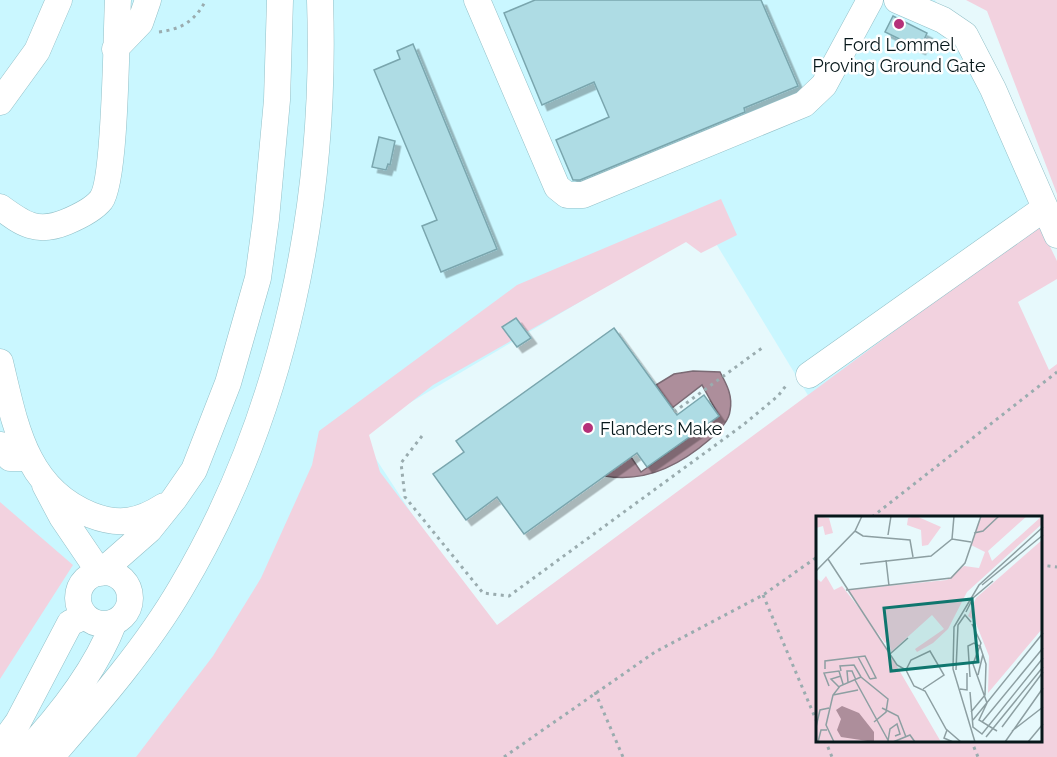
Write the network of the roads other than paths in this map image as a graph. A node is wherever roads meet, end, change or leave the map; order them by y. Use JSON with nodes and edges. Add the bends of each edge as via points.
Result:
{"nodes":[{"id":1,"x":59,"y":0,"type":"edge"},
{"id":2,"x":118,"y":0,"type":"edge"},
{"id":3,"x":148,"y":0,"type":"edge"},
{"id":4,"x":280,"y":0,"type":"edge"},
{"id":5,"x":320,"y":0,"type":"edge"},
{"id":6,"x":477,"y":0,"type":"edge"},
{"id":7,"x":870,"y":0,"type":"edge"},
{"id":8,"x":897,"y":0,"type":"edge"},
{"id":9,"x":122,"y":42,"type":"junction"},
{"id":10,"x":0,"y":102,"type":"edge"},
{"id":11,"x":0,"y":207,"type":"edge"},
{"id":12,"x":1045,"y":208,"type":"junction"},
{"id":13,"x":1057,"y":235,"type":"edge"},
{"id":14,"x":0,"y":362,"type":"edge"},
{"id":15,"x":800,"y":377,"type":"road end"},
{"id":16,"x":0,"y":445,"type":"edge"},
{"id":17,"x":27,"y":458,"type":"junction"},
{"id":18,"x":45,"y":485,"type":"junction"},
{"id":19,"x":174,"y":499,"type":"junction"},
{"id":20,"x":100,"y":573,"type":"junction"},
{"id":21,"x":79,"y":591,"type":"junction"},
{"id":22,"x":85,"y":616,"type":"junction"},
{"id":23,"x":114,"y":622,"type":"junction"},
{"id":24,"x":0,"y":718,"type":"edge"},
{"id":25,"x":0,"y":747,"type":"edge"},
{"id":26,"x":21,"y":757,"type":"edge"},
{"id":27,"x":51,"y":757,"type":"edge"}],
"edges":[{"from":1,"to":10,"type":"street","via":[[38,51]]},
{"from":2,"to":9,"type":"street"},
{"from":3,"to":9,"type":"street","via":[[140,23]]},
{"from":4,"to":19,"type":"street","via":[[277,100],[258,278],[228,383],[194,470]]},
{"from":5,"to":27,"type":"street","via":[[312,195],[277,369],[247,453],[181,588],[147,638]]},
{"from":6,"to":7,"type":"street","via":[[557,187],[567,195],[583,195],[804,104],[824,85]]},
{"from":8,"to":12,"type":"street","via":[[943,20],[965,35]]},
{"from":9,"to":11,"type":"street","via":[[110,165],[101,199],[80,217],[52,228],[27,226]]},
{"from":12,"to":13,"type":"street"},
{"from":12,"to":15,"type":"street"},
{"from":14,"to":17,"type":"street"},
{"from":16,"to":17,"type":"street","via":[[10,458]]},
{"from":17,"to":18,"type":"street"},
{"from":18,"to":19,"type":"street","via":[[66,503],[114,523],[148,516]]},
{"from":18,"to":20,"type":"street"},
{"from":19,"to":20,"type":"street","via":[[149,530]]},
{"from":20,"to":21,"type":"street","via":[[87,579]]},
{"from":20,"to":23,"type":"street","via":[[116,575],[128,587],[127,611]]},
{"from":21,"to":22,"type":"street","via":[[78,600]]},
{"from":21,"to":24,"type":"street","via":[[51,626]]},
{"from":22,"to":23,"type":"street","via":[[99,624]]},
{"from":22,"to":25,"type":"street","via":[[70,623],[18,722]]},
{"from":23,"to":26,"type":"street","via":[[90,670],[45,732]]}]}
